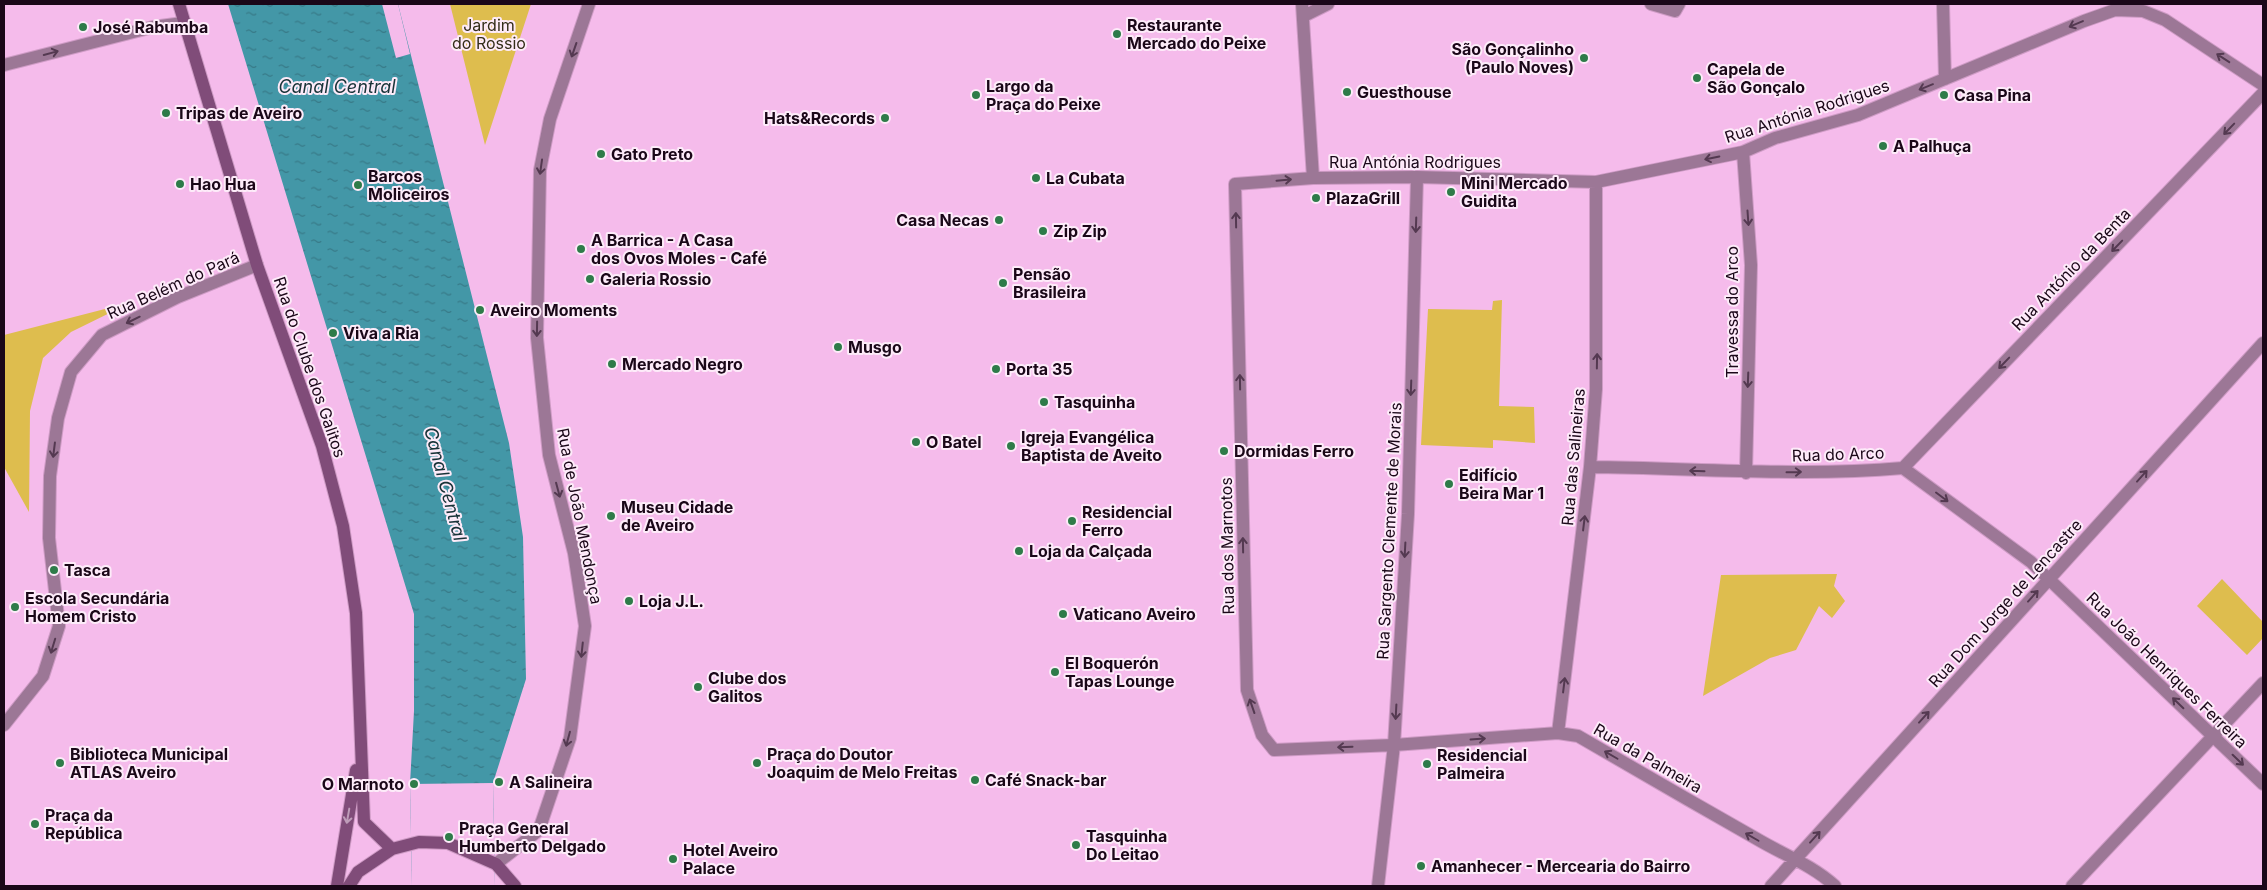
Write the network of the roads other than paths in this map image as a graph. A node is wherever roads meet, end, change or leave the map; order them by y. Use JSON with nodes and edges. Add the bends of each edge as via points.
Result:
{"nodes":[{"id":1,"x":179,"y":4,"type":"edge"},
{"id":2,"x":590,"y":4,"type":"edge"},
{"id":3,"x":1328,"y":4,"type":"edge"},
{"id":4,"x":1651,"y":4,"type":"edge"},
{"id":5,"x":1679,"y":4,"type":"edge"},
{"id":6,"x":1942,"y":4,"type":"edge"},
{"id":7,"x":1303,"y":10,"type":"edge"},
{"id":8,"x":183,"y":23,"type":"junction"},
{"id":9,"x":4,"y":65,"type":"edge"},
{"id":10,"x":1945,"y":79,"type":"junction"},
{"id":11,"x":2263,"y":85,"type":"edge"},
{"id":12,"x":2263,"y":94,"type":"edge"},
{"id":13,"x":1743,"y":152,"type":"junction"},
{"id":14,"x":1418,"y":177,"type":"junction"},
{"id":15,"x":1313,"y":178,"type":"junction"},
{"id":16,"x":1596,"y":182,"type":"junction"},
{"id":17,"x":1235,"y":184,"type":"joint"},
{"id":18,"x":257,"y":265,"type":"junction"},
{"id":19,"x":2263,"y":343,"type":"edge"},
{"id":20,"x":1590,"y":467,"type":"junction"},
{"id":21,"x":1903,"y":468,"type":"junction"},
{"id":22,"x":1746,"y":473,"type":"junction"},
{"id":23,"x":2049,"y":579,"type":"junction"},
{"id":24,"x":2263,"y":683,"type":"edge"},
{"id":25,"x":4,"y":725,"type":"edge"},
{"id":26,"x":1558,"y":733,"type":"junction"},
{"id":27,"x":2213,"y":736,"type":"junction"},
{"id":28,"x":1394,"y":746,"type":"junction"},
{"id":29,"x":1274,"y":750,"type":"joint"},
{"id":30,"x":360,"y":751,"type":"junction"},
{"id":31,"x":2263,"y":784,"type":"edge"},
{"id":32,"x":392,"y":849,"type":"junction"},
{"id":33,"x":1796,"y":858,"type":"junction"},
{"id":34,"x":499,"y":867,"type":"junction"},
{"id":35,"x":337,"y":886,"type":"edge"},
{"id":36,"x":349,"y":886,"type":"edge"},
{"id":37,"x":515,"y":886,"type":"edge"},
{"id":38,"x":1378,"y":886,"type":"edge"},
{"id":39,"x":1770,"y":886,"type":"edge"},
{"id":40,"x":1836,"y":886,"type":"edge"},
{"id":41,"x":2072,"y":886,"type":"edge"}],
"edges":[{"from":1,"to":8,"type":"main road","name":"Rua do Clube dos Galitos"},
{"from":2,"to":34,"type":"street","name":"Rua de João Mendonça","one_way":true,"via":[[550,119],[540,170],[537,338],[548,455],[574,553],[585,626],[570,738],[538,830]]},
{"from":3,"to":7,"type":"street"},
{"from":4,"to":5,"type":"street","via":[[1675,11]]},
{"from":6,"to":10,"type":"street"},
{"from":7,"to":15,"type":"street"},
{"from":9,"to":8,"type":"street","one_way":true,"via":[[153,27]]},
{"from":8,"to":18,"type":"main road","name":"Rua do Clube dos Galitos"},
{"from":11,"to":10,"type":"street","name":"Rua Antónia Rodrigues","one_way":true,"via":[[2165,20],[2143,11],[2115,10]]},
{"from":10,"to":13,"type":"street","name":"Rua Antónia Rodrigues","one_way":true,"via":[[1858,115],[1775,138]]},
{"from":12,"to":21,"type":"street","name":"Rua António da Benta","one_way":true},
{"from":13,"to":16,"type":"street","name":"Rua Antónia Rodrigues","one_way":true},
{"from":13,"to":22,"type":"street","name":"Travessa do Arco","one_way":true,"via":[[1751,265]]},
{"from":14,"to":15,"type":"street","name":"Rua Antónia Rodrigues"},
{"from":14,"to":16,"type":"street","name":"Rua Antónia Rodrigues"},
{"from":14,"to":28,"type":"street","name":"Rua Sargento Clemente de Morais","one_way":true,"via":[[1408,514]]},
{"from":17,"to":15,"type":"street","name":"Rua Antónia Rodrigues","one_way":true},
{"from":20,"to":16,"type":"street","name":"Rua das Salineiras","one_way":true,"via":[[1596,380]]},
{"from":29,"to":17,"type":"street","name":"Rua dos Marnotos","one_way":true,"via":[[1262,735],[1246,690]]},
{"from":18,"to":25,"type":"street","name":"Rua Belém do Pará","one_way":true,"via":[[102,334],[71,372],[58,418],[50,476],[49,538],[59,626],[43,676]]},
{"from":18,"to":30,"type":"main road","name":"Rua do Clube dos Galitos","via":[[322,446],[343,526],[356,614]]},
{"from":23,"to":19,"type":"street","name":"Rua Dom Jorge de Lencastre","one_way":true},
{"from":22,"to":20,"type":"street","name":"Rua do Arco","one_way":true},
{"from":26,"to":20,"type":"street","name":"Rua das Salineiras","one_way":true},
{"from":22,"to":21,"type":"street","name":"Rua do Arco","one_way":true},
{"from":21,"to":23,"type":"street","name":"Rua do Arco","one_way":true,"via":[[2031,562]]},
{"from":27,"to":23,"type":"street","name":"Rua João Henriques Ferreira","one_way":true},
{"from":33,"to":23,"type":"street","name":"Rua Dom Jorge de Lencastre","one_way":true},
{"from":24,"to":27,"type":"street"},
{"from":28,"to":26,"type":"street","name":"Rua da Palmeira","one_way":true},
{"from":33,"to":26,"type":"street","name":"Rua da Palmeira","one_way":true,"via":[[1762,842],[1578,736]]},
{"from":27,"to":31,"type":"street","name":"Rua João Henriques Ferreira","one_way":true},
{"from":27,"to":41,"type":"street"},
{"from":28,"to":29,"type":"street","name":"Rua da Palmeira","one_way":true},
{"from":28,"to":38,"type":"street","name":"Rua Sargento Clemente de Morais"},
{"from":30,"to":32,"type":"main road","name":"Rua do Clube dos Galitos","via":[[364,822]]},
{"from":30,"to":35,"type":"main road","name":"Rua do Clube dos Galitos","one_way":true},
{"from":32,"to":34,"type":"main road","via":[[419,842],[448,843]]},
{"from":32,"to":36,"type":"main road","via":[[358,872]]},
{"from":33,"to":39,"type":"street","name":"Rua Dom Jorge de Lencastre"},
{"from":33,"to":40,"type":"street","name":"Rua da Palmeira"},
{"from":34,"to":37,"type":"main road"}]}
